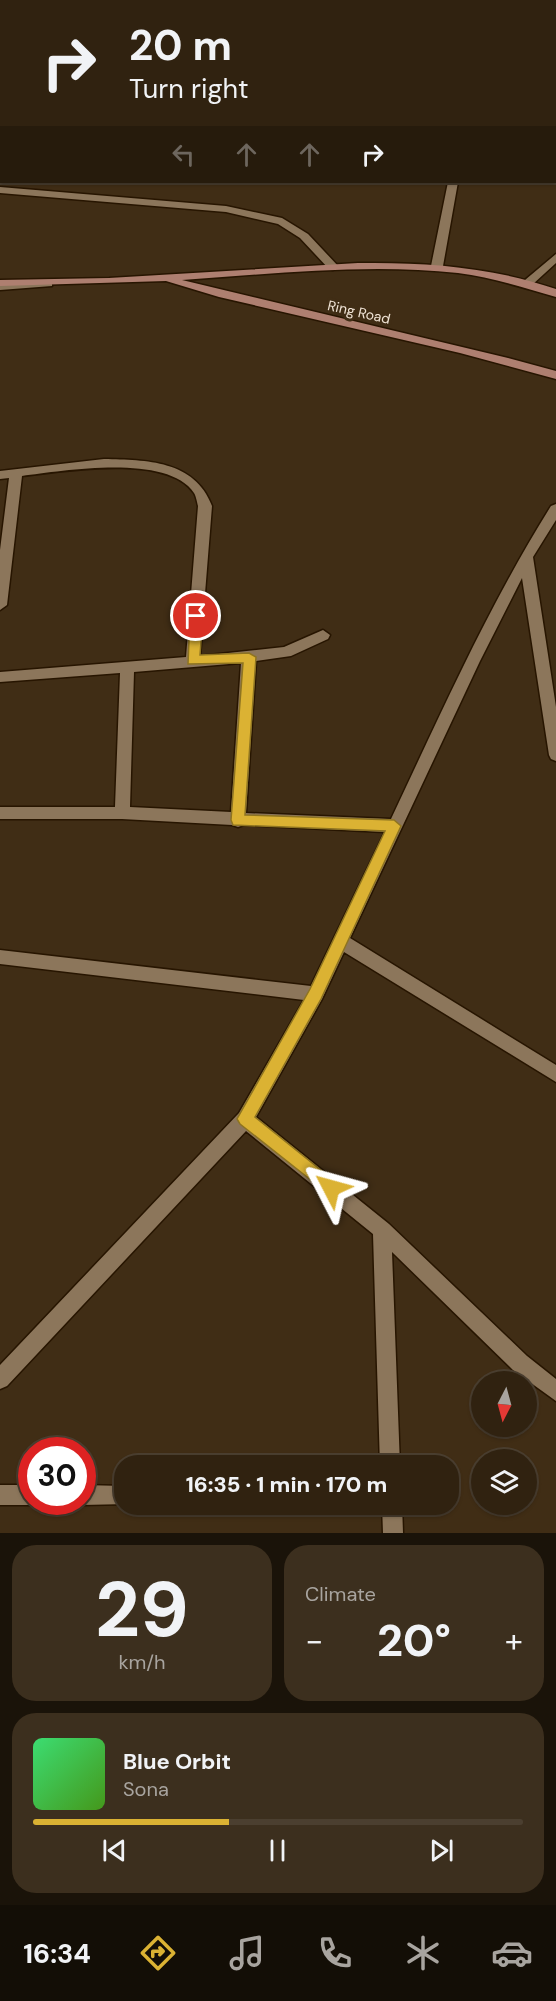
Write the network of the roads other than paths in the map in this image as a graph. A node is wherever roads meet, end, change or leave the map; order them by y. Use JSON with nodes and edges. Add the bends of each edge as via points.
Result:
{"nodes":[{"id":1,"x":453,"y":183,"type":"edge"},
{"id":2,"x":0,"y":190,"type":"edge"},
{"id":3,"x":556,"y":257,"type":"edge"},
{"id":4,"x":437,"y":266,"type":"junction"},
{"id":5,"x":333,"y":267,"type":"junction"},
{"id":6,"x":156,"y":277,"type":"junction"},
{"id":7,"x":529,"y":282,"type":"junction"},
{"id":8,"x":48,"y":284,"type":"joint"},
{"id":9,"x":0,"y":285,"type":"edge"},
{"id":10,"x":556,"y":293,"type":"edge"},
{"id":11,"x":556,"y":375,"type":"edge"},
{"id":12,"x":16,"y":473,"type":"junction"},
{"id":13,"x":0,"y":475,"type":"edge"},
{"id":14,"x":556,"y":509,"type":"edge"},
{"id":15,"x":526,"y":557,"type":"junction"},
{"id":16,"x":0,"y":605,"type":"edge"},
{"id":17,"x":323,"y":635,"type":"dead end"},
{"id":18,"x":249,"y":657,"type":"junction"},
{"id":19,"x":193,"y":660,"type":"junction"},
{"id":20,"x":127,"y":666,"type":"junction"},
{"id":21,"x":0,"y":677,"type":"edge"},
{"id":22,"x":556,"y":755,"type":"edge"},
{"id":23,"x":0,"y":813,"type":"edge"},
{"id":24,"x":122,"y":813,"type":"junction"},
{"id":25,"x":238,"y":820,"type":"junction"},
{"id":26,"x":394,"y":826,"type":"junction"},
{"id":27,"x":341,"y":941,"type":"junction"},
{"id":28,"x":0,"y":957,"type":"edge"},
{"id":29,"x":316,"y":994,"type":"junction"},
{"id":30,"x":556,"y":1074,"type":"edge"},
{"id":31,"x":245,"y":1119,"type":"junction"},
{"id":32,"x":382,"y":1230,"type":"junction"},
{"id":33,"x":0,"y":1379,"type":"edge"},
{"id":34,"x":556,"y":1391,"type":"edge"},
{"id":35,"x":390,"y":1455,"type":"edge"},
{"id":36,"x":0,"y":1495,"type":"edge"},
{"id":37,"x":18,"y":1495,"type":"edge"},
{"id":38,"x":96,"y":1495,"type":"edge"},
{"id":39,"x":114,"y":1496,"type":"edge"},
{"id":40,"x":392,"y":1515,"type":"edge"},
{"id":41,"x":393,"y":1533,"type":"edge"}],
"edges":[{"from":1,"to":4,"type":"street"},
{"from":2,"to":5,"type":"street","via":[[226,209],[282,221],[304,236]]},
{"from":3,"to":7,"type":"street"},
{"from":4,"to":5,"type":"main road","name":"Ring Road"},
{"from":4,"to":7,"type":"main road","name":"Ring Road"},
{"from":5,"to":6,"type":"main road","name":"Ring Road"},
{"from":6,"to":8,"type":"main road","name":"Ring Road"},
{"from":6,"to":11,"type":"main road","name":"Ring Road"},
{"from":7,"to":10,"type":"main road","name":"Ring Road"},
{"from":8,"to":9,"type":"street"},
{"from":12,"to":13,"type":"street"},
{"from":12,"to":16,"type":"street"},
{"from":12,"to":19,"type":"street","via":[[100,462],[132,462],[180,475],[198,489],[205,506]]},
{"from":14,"to":15,"type":"street"},
{"from":15,"to":22,"type":"street"},
{"from":15,"to":26,"type":"street"},
{"from":17,"to":18,"type":"street","via":[[286,652]]},
{"from":18,"to":19,"type":"street"},
{"from":18,"to":25,"type":"street"},
{"from":19,"to":20,"type":"street"},
{"from":20,"to":21,"type":"street"},
{"from":20,"to":24,"type":"street"},
{"from":23,"to":24,"type":"street"},
{"from":24,"to":25,"type":"street"},
{"from":25,"to":26,"type":"street"},
{"from":26,"to":27,"type":"street"},
{"from":27,"to":29,"type":"street"},
{"from":27,"to":30,"type":"street"},
{"from":28,"to":29,"type":"street"},
{"from":29,"to":31,"type":"street"},
{"from":31,"to":32,"type":"street"},
{"from":31,"to":33,"type":"street"},
{"from":32,"to":34,"type":"street","via":[[520,1363]]},
{"from":32,"to":35,"type":"street"},
{"from":36,"to":37,"type":"street"},
{"from":38,"to":39,"type":"street"},
{"from":40,"to":41,"type":"street"}]}
